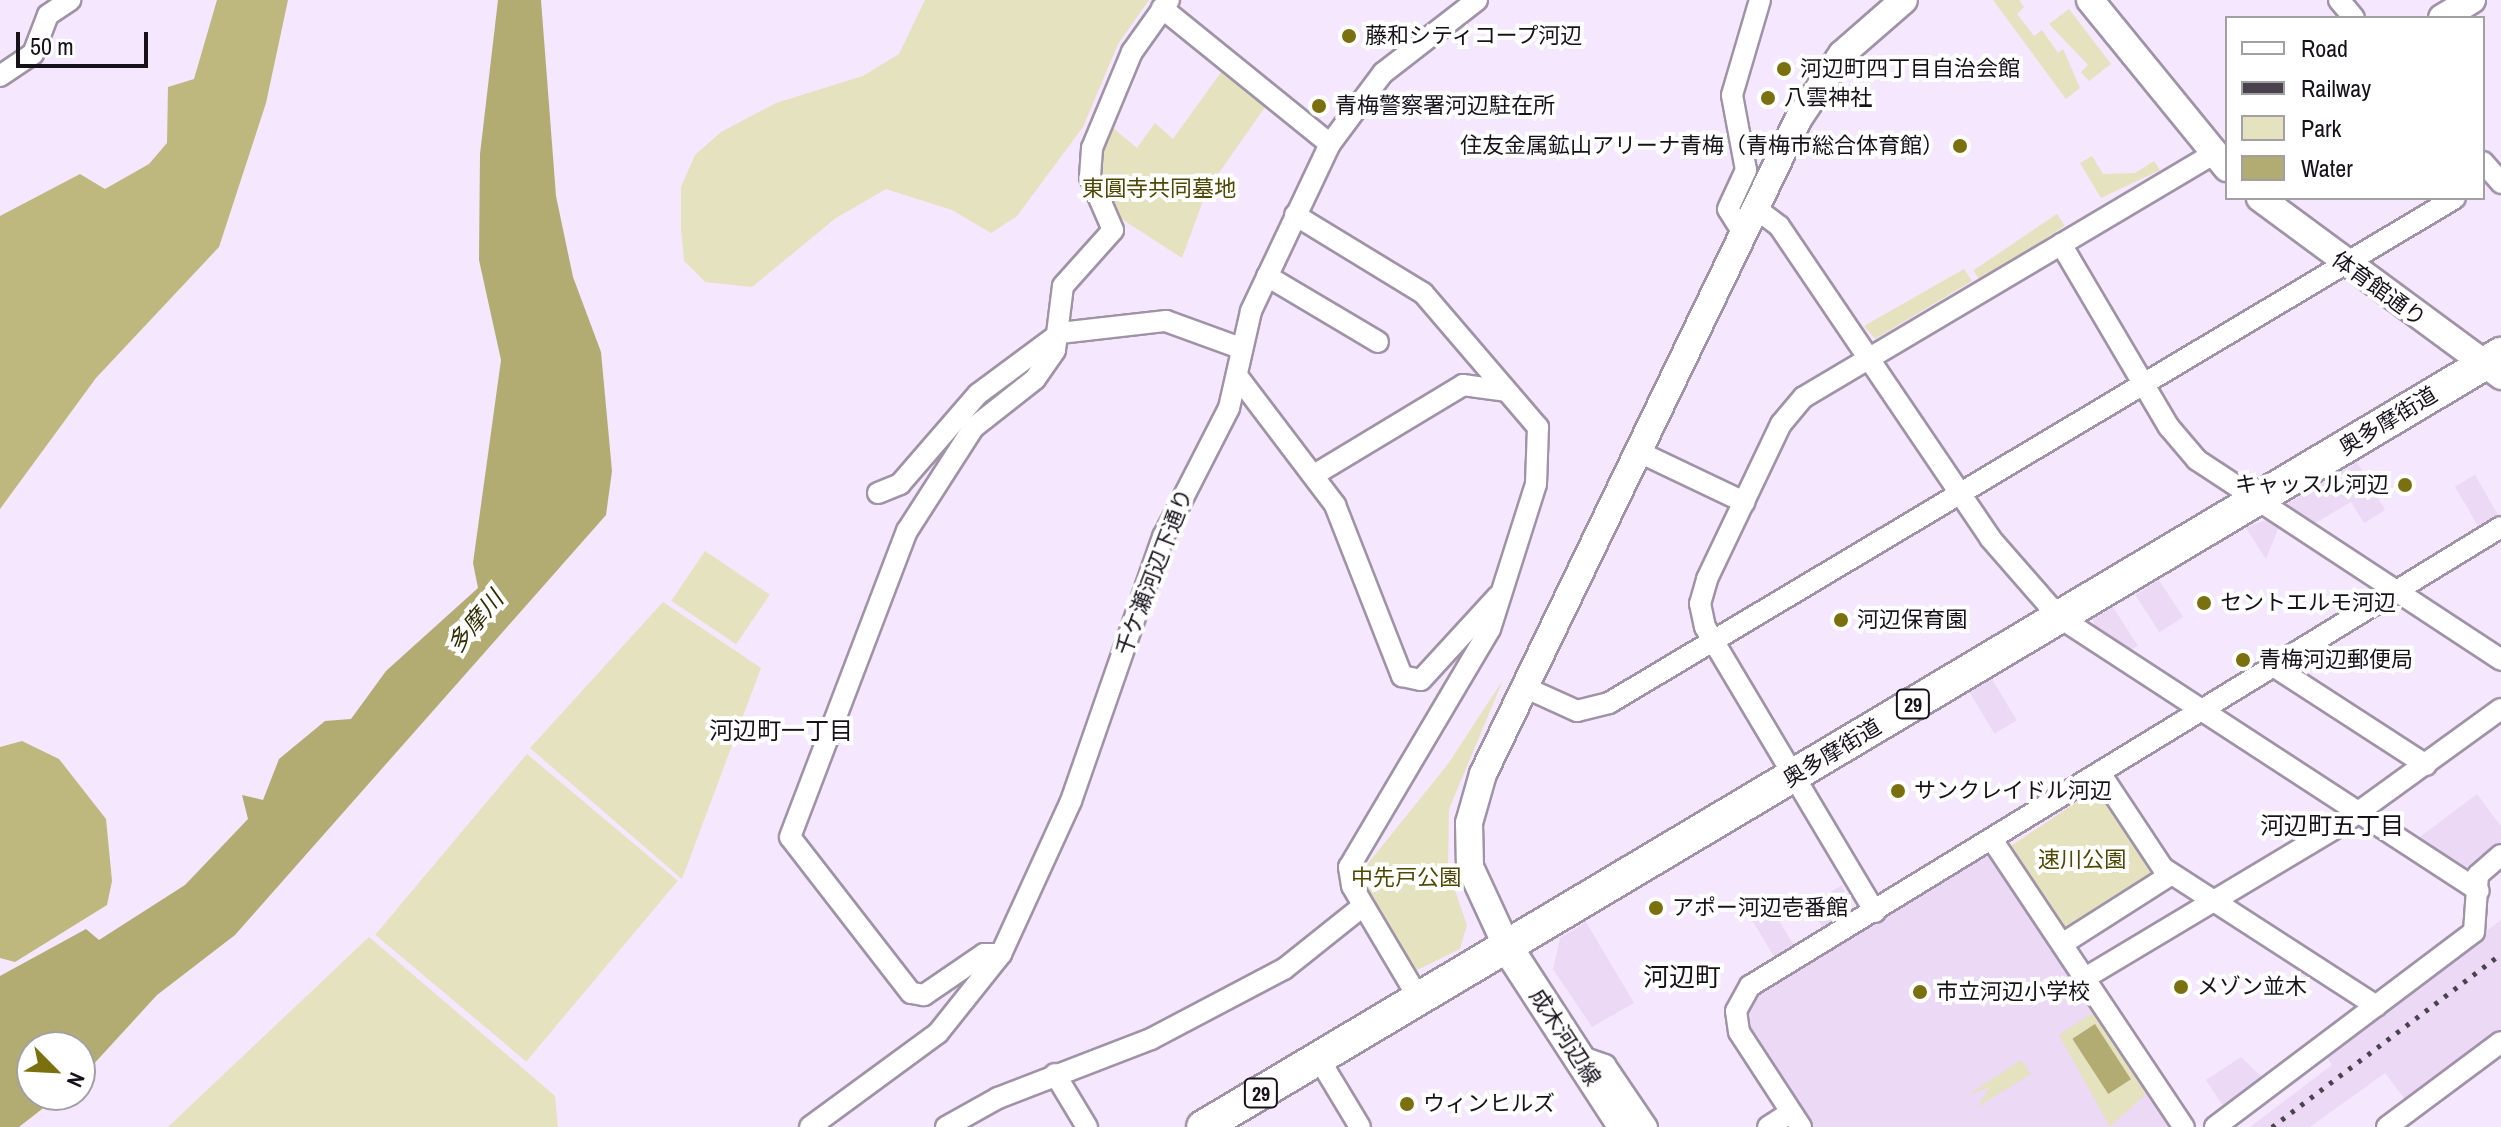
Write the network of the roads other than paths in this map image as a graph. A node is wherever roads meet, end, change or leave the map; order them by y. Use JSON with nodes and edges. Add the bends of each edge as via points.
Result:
{"nodes":[{"id":1,"x":70,"y":0,"type":"edge"},
{"id":2,"x":1760,"y":0,"type":"edge"},
{"id":3,"x":1904,"y":0,"type":"edge"},
{"id":4,"x":2090,"y":0,"type":"edge"},
{"id":5,"x":2339,"y":0,"type":"edge"},
{"id":6,"x":2472,"y":0,"type":"edge"},
{"id":7,"x":1475,"y":1,"type":"edge"},
{"id":8,"x":1166,"y":4,"type":"edge"},
{"id":9,"x":2352,"y":16,"type":"edge"},
{"id":10,"x":2445,"y":16,"type":"edge"},
{"id":11,"x":0,"y":76,"type":"edge"},
{"id":12,"x":1330,"y":144,"type":"junction"},
{"id":13,"x":2222,"y":156,"type":"edge"},
{"id":14,"x":2263,"y":200,"type":"edge"},
{"id":15,"x":2452,"y":200,"type":"edge"},
{"id":16,"x":1754,"y":207,"type":"junction"},
{"id":17,"x":1295,"y":215,"type":"junction"},
{"id":18,"x":1743,"y":233,"type":"junction"},
{"id":19,"x":2061,"y":244,"type":"junction"},
{"id":20,"x":2344,"y":264,"type":"junction"},
{"id":21,"x":1267,"y":276,"type":"junction"},
{"id":22,"x":1060,"y":333,"type":"junction"},
{"id":23,"x":1378,"y":342,"type":"dead end"},
{"id":24,"x":1240,"y":348,"type":"junction"},
{"id":25,"x":1868,"y":359,"type":"junction"},
{"id":26,"x":2496,"y":365,"type":"edge"},
{"id":27,"x":1238,"y":377,"type":"junction"},
{"id":28,"x":2143,"y":384,"type":"junction"},
{"id":29,"x":1506,"y":391,"type":"junction"},
{"id":30,"x":1637,"y":451,"type":"junction"},
{"id":31,"x":1314,"y":475,"type":"junction"},
{"id":32,"x":1960,"y":492,"type":"junction"},
{"id":33,"x":878,"y":493,"type":"dead end"},
{"id":34,"x":2256,"y":500,"type":"junction"},
{"id":35,"x":1744,"y":502,"type":"junction"},
{"id":36,"x":2501,"y":527,"type":"edge"},
{"id":37,"x":1505,"y":589,"type":"junction"},
{"id":38,"x":2395,"y":591,"type":"junction"},
{"id":39,"x":2059,"y":617,"type":"junction"},
{"id":40,"x":1713,"y":641,"type":"junction"},
{"id":41,"x":2501,"y":660,"type":"edge"},
{"id":42,"x":2275,"y":667,"type":"junction"},
{"id":43,"x":1524,"y":687,"type":"junction"},
{"id":44,"x":2501,"y":709,"type":"edge"},
{"id":45,"x":2204,"y":712,"type":"junction"},
{"id":46,"x":2426,"y":765,"type":"junction"},
{"id":47,"x":1793,"y":776,"type":"junction"},
{"id":48,"x":2102,"y":776,"type":"junction"},
{"id":49,"x":2359,"y":813,"type":"junction"},
{"id":50,"x":1993,"y":841,"type":"junction"},
{"id":51,"x":2501,"y":855,"type":"edge"},
{"id":52,"x":2172,"y":874,"type":"junction"},
{"id":53,"x":2479,"y":891,"type":"junction"},
{"id":54,"x":2214,"y":901,"type":"junction"},
{"id":55,"x":1363,"y":906,"type":"junction"},
{"id":56,"x":1875,"y":912,"type":"junction"},
{"id":57,"x":2062,"y":944,"type":"junction"},
{"id":58,"x":1507,"y":947,"type":"junction"},
{"id":59,"x":1001,"y":954,"type":"junction"},
{"id":60,"x":2085,"y":978,"type":"junction"},
{"id":61,"x":1419,"y":999,"type":"junction"},
{"id":62,"x":2376,"y":1006,"type":"junction"},
{"id":63,"x":2501,"y":1042,"type":"edge"},
{"id":64,"x":1579,"y":1056,"type":"junction"},
{"id":65,"x":1319,"y":1059,"type":"junction"},
{"id":66,"x":1055,"y":1074,"type":"junction"},
{"id":67,"x":1615,"y":1120,"type":"edge"},
{"id":68,"x":1796,"y":1120,"type":"edge"},
{"id":69,"x":2410,"y":1121,"type":"edge"},
{"id":70,"x":810,"y":1127,"type":"edge"},
{"id":71,"x":946,"y":1127,"type":"edge"},
{"id":72,"x":1087,"y":1127,"type":"edge"},
{"id":73,"x":1203,"y":1127,"type":"edge"},
{"id":74,"x":1360,"y":1127,"type":"edge"},
{"id":75,"x":1647,"y":1127,"type":"edge"},
{"id":76,"x":1768,"y":1127,"type":"edge"},
{"id":77,"x":2184,"y":1127,"type":"edge"},
{"id":78,"x":2215,"y":1127,"type":"edge"},
{"id":79,"x":2387,"y":1127,"type":"edge"}],
"edges":[{"from":1,"to":11,"type":"street","via":[[48,15],[33,54]]},
{"from":2,"to":18,"type":"street","via":[[1732,95],[1746,170],[1728,209]]},
{"from":3,"to":16,"type":"street","via":[[1828,72]]},
{"from":4,"to":13,"type":"street"},
{"from":5,"to":9,"type":"street"},
{"from":6,"to":10,"type":"street"},
{"from":7,"to":12,"type":"street","name":"千ケ瀬河辺下通り","via":[[1383,73]]},
{"from":8,"to":12,"type":"street"},
{"from":8,"to":22,"type":"street","via":[[1132,52],[1096,135],[1090,177],[1113,230],[1063,286]]},
{"from":12,"to":17,"type":"street","name":"千ケ瀬河辺下通り"},
{"from":13,"to":19,"type":"street"},
{"from":14,"to":20,"type":"street","name":"体育館通り"},
{"from":15,"to":20,"type":"street"},
{"from":16,"to":18,"type":"street"},
{"from":16,"to":25,"type":"street","via":[[1779,226]]},
{"from":17,"to":21,"type":"street","name":"千ケ瀬河辺下通り"},
{"from":17,"to":29,"type":"street","via":[[1423,293]]},
{"from":18,"to":30,"type":"street"},
{"from":19,"to":25,"type":"street"},
{"from":19,"to":28,"type":"street"},
{"from":20,"to":26,"type":"street","name":"体育館通り"},
{"from":20,"to":28,"type":"street"},
{"from":21,"to":23,"type":"street"},
{"from":21,"to":24,"type":"street","name":"千ケ瀬河辺下通り"},
{"from":22,"to":24,"type":"street","via":[[1166,321]]},
{"from":22,"to":33,"type":"street","via":[[978,394],[900,484]]},
{"from":22,"to":59,"type":"street","via":[[1035,379],[973,428],[907,531],[790,837],[911,993],[924,995],[984,954]]},
{"from":24,"to":27,"type":"street","name":"千ケ瀬河辺下通り"},
{"from":25,"to":32,"type":"street"},
{"from":25,"to":35,"type":"street","via":[[1791,409]]},
{"from":26,"to":34,"type":"main road","name":"奥多摩街道","number":"29"},
{"from":27,"to":31,"type":"street"},
{"from":27,"to":59,"type":"street","name":"千ケ瀬河辺下通り","via":[[1220,429],[1168,526],[1071,801]]},
{"from":28,"to":32,"type":"street"},
{"from":28,"to":34,"type":"street","via":[[2189,453]]},
{"from":29,"to":31,"type":"street","via":[[1463,385]]},
{"from":29,"to":37,"type":"street","via":[[1532,416],[1540,443],[1536,484]]},
{"from":30,"to":35,"type":"street"},
{"from":30,"to":43,"type":"street"},
{"from":31,"to":37,"type":"street","via":[[1335,505],[1402,676],[1421,680]]},
{"from":32,"to":39,"type":"street","via":[[2004,558]]},
{"from":32,"to":40,"type":"street"},
{"from":34,"to":38,"type":"street"},
{"from":34,"to":39,"type":"main road","name":"奥多摩街道","number":"29"},
{"from":35,"to":40,"type":"street","via":[[1701,593]]},
{"from":36,"to":38,"type":"street"},
{"from":37,"to":55,"type":"street","via":[[1462,682],[1352,858],[1348,877]]},
{"from":38,"to":41,"type":"street"},
{"from":38,"to":42,"type":"street"},
{"from":39,"to":45,"type":"street"},
{"from":39,"to":47,"type":"main road","name":"奥多摩街道","number":"29"},
{"from":40,"to":43,"type":"street","via":[[1592,710],[1564,707]]},
{"from":40,"to":47,"type":"street"},
{"from":42,"to":45,"type":"street"},
{"from":42,"to":46,"type":"street"},
{"from":43,"to":58,"type":"street","via":[[1469,823],[1476,891]]},
{"from":44,"to":46,"type":"street"},
{"from":45,"to":48,"type":"street"},
{"from":45,"to":49,"type":"street"},
{"from":46,"to":49,"type":"street"},
{"from":47,"to":56,"type":"street"},
{"from":47,"to":58,"type":"main road","name":"奥多摩街道","number":"29"},
{"from":48,"to":50,"type":"street"},
{"from":48,"to":52,"type":"street"},
{"from":49,"to":53,"type":"street"},
{"from":49,"to":54,"type":"street"},
{"from":50,"to":56,"type":"street"},
{"from":50,"to":57,"type":"street"},
{"from":51,"to":53,"type":"street","via":[[2478,875]]},
{"from":52,"to":54,"type":"street"},
{"from":52,"to":57,"type":"street"},
{"from":53,"to":62,"type":"street","via":[[2474,932]]},
{"from":54,"to":60,"type":"street"},
{"from":54,"to":62,"type":"street"},
{"from":55,"to":61,"type":"street"},
{"from":55,"to":66,"type":"street","via":[[1284,969],[1151,1039]]},
{"from":56,"to":68,"type":"street","via":[[1750,986],[1739,1001],[1739,1032]]},
{"from":57,"to":60,"type":"street"},
{"from":58,"to":61,"type":"main road","name":"奥多摩街道","number":"29"},
{"from":58,"to":64,"type":"main road","name":"成木河辺線"},
{"from":59,"to":70,"type":"street","name":"千ケ瀬河辺下通り","via":[[938,1033]]},
{"from":60,"to":77,"type":"street"},
{"from":61,"to":65,"type":"main road","name":"奥多摩街道","number":"29"},
{"from":62,"to":78,"type":"street"},
{"from":63,"to":69,"type":"street"},
{"from":64,"to":67,"type":"main road","name":"成木河辺線"},
{"from":64,"to":75,"type":"street","via":[[1605,1065]]},
{"from":65,"to":73,"type":"main road","name":"奥多摩街道","number":"29"},
{"from":65,"to":74,"type":"street"},
{"from":66,"to":71,"type":"street"},
{"from":66,"to":72,"type":"street"},
{"from":68,"to":76,"type":"street"},
{"from":69,"to":79,"type":"street"}]}
